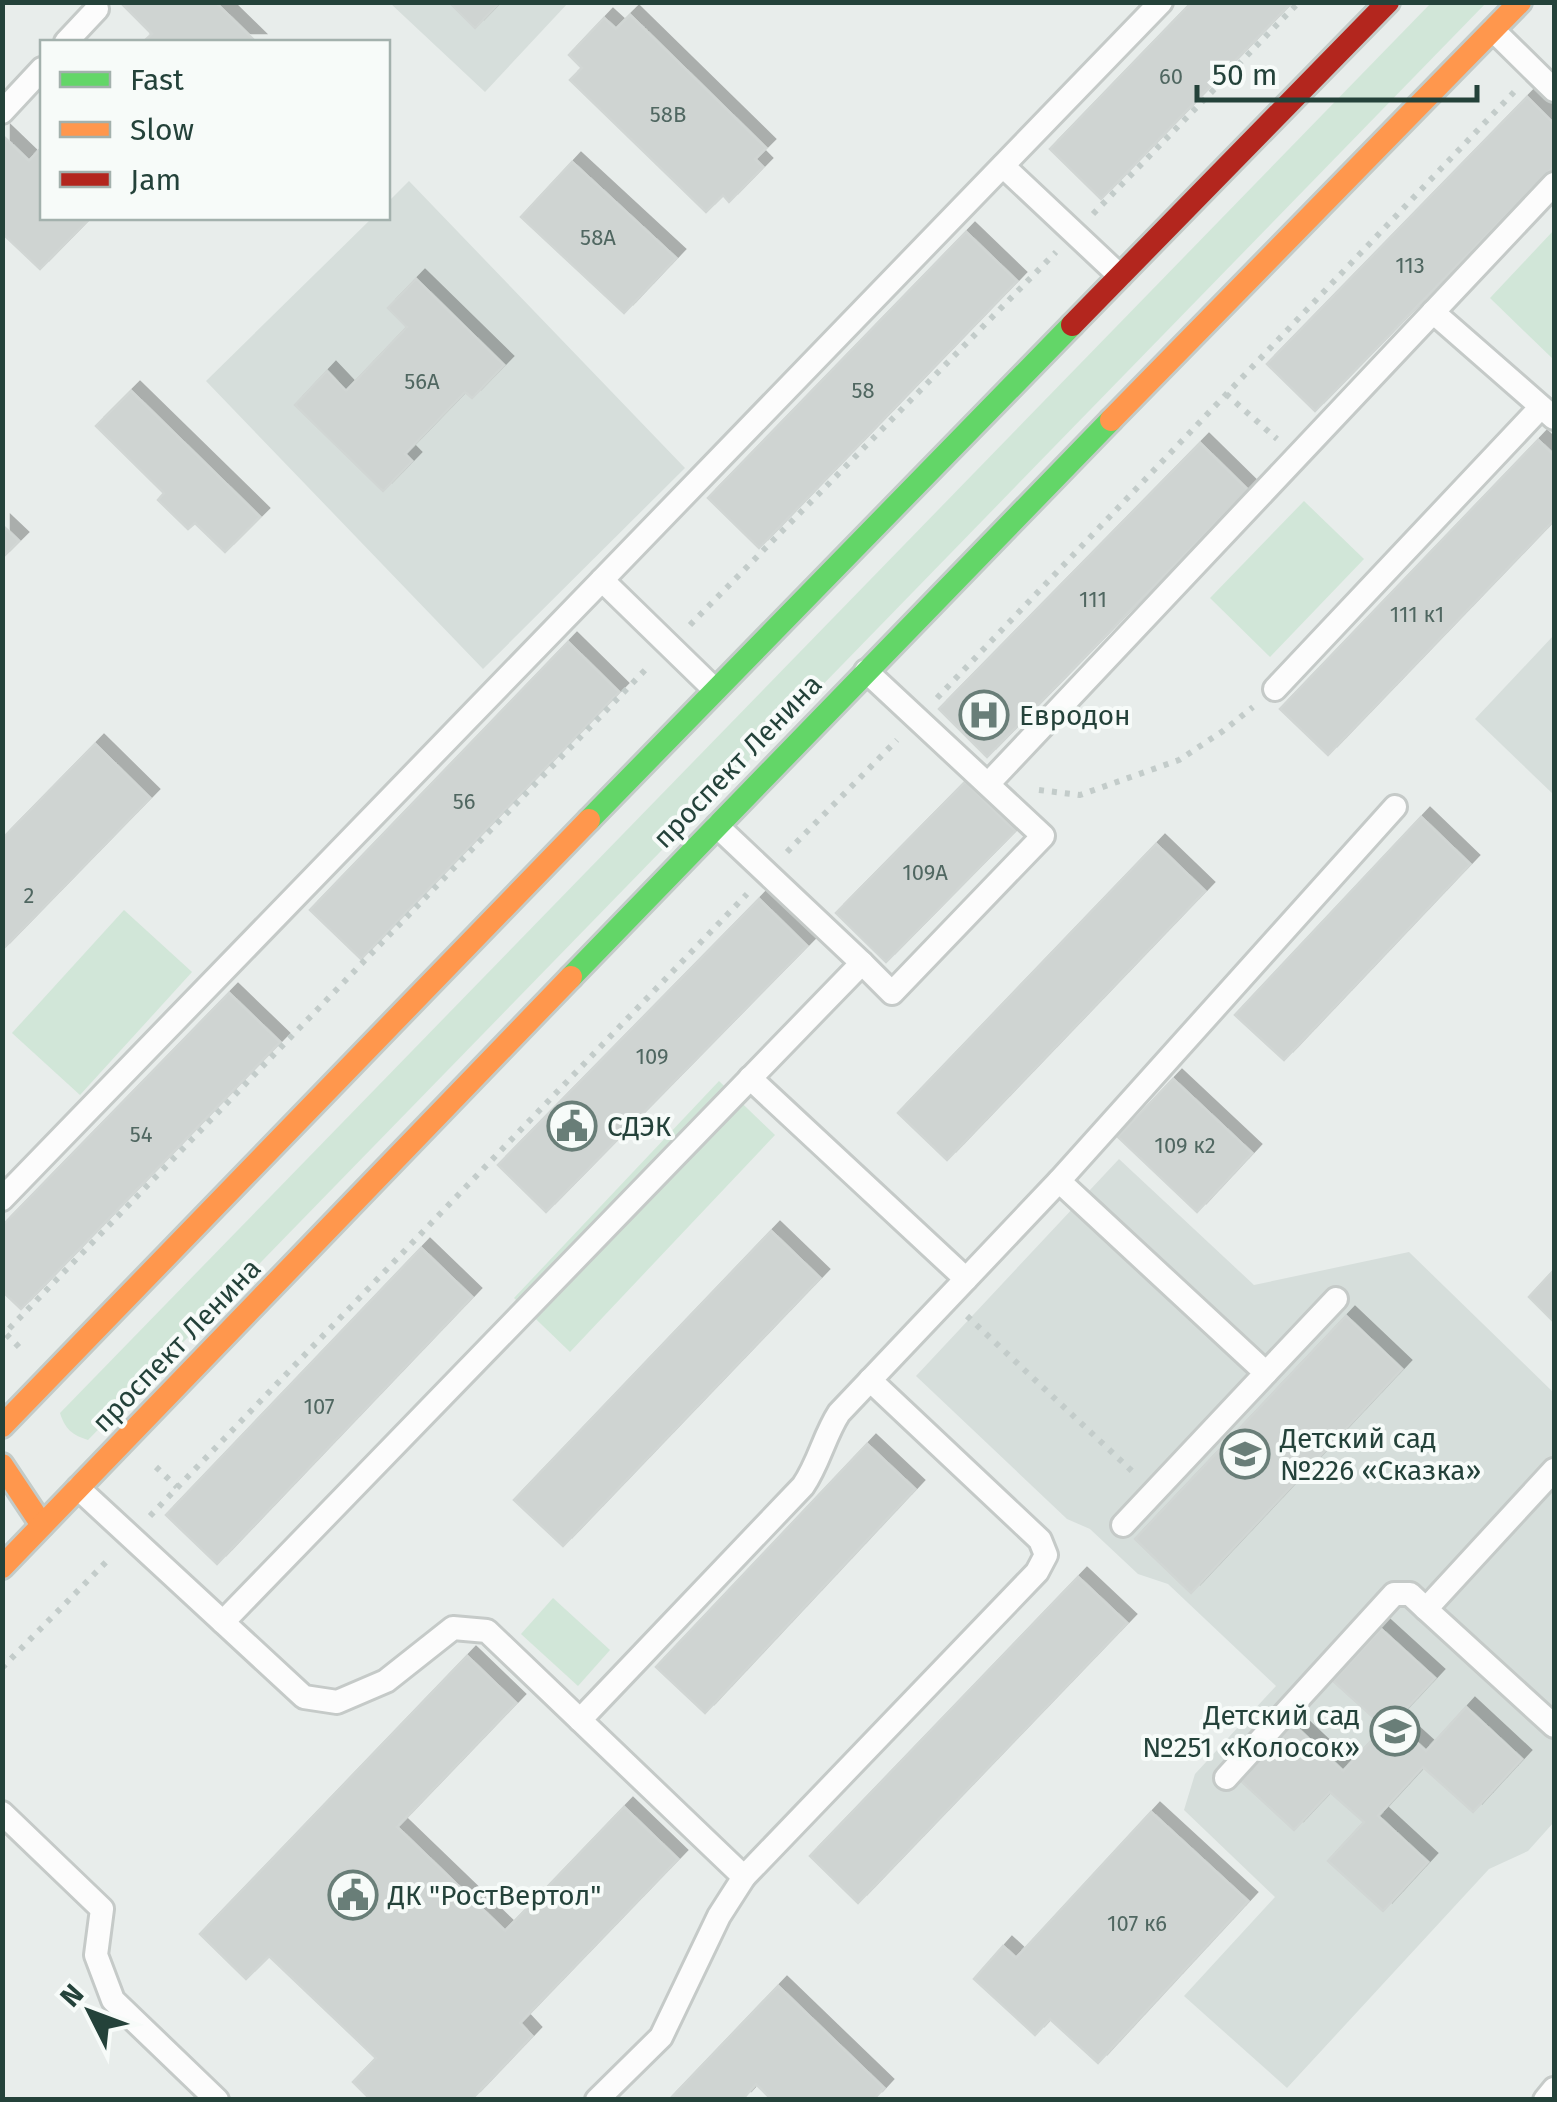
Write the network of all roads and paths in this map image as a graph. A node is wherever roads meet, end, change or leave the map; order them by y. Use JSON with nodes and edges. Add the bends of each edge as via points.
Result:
{"nodes":[{"id":1,"x":1161,"y":2,"type":"edge"},
{"id":2,"x":1388,"y":2,"type":"edge"},
{"id":3,"x":1520,"y":2,"type":"edge"},
{"id":4,"x":97,"y":9,"type":"dead end"},
{"id":5,"x":1493,"y":30,"type":"junction"},
{"id":6,"x":68,"y":40,"type":"edge"},
{"id":7,"x":40,"y":70,"type":"edge"},
{"id":8,"x":1554,"y":90,"type":"edge"},
{"id":9,"x":2,"y":112,"type":"edge"},
{"id":10,"x":1003,"y":166,"type":"junction"},
{"id":11,"x":1554,"y":184,"type":"edge"},
{"id":12,"x":1120,"y":276,"type":"junction"},
{"id":13,"x":1434,"y":312,"type":"junction"},
{"id":14,"x":1226,"y":394,"type":"dead end"},
{"id":15,"x":1548,"y":412,"type":"edge"},
{"id":16,"x":1296,"y":457,"type":"junction"},
{"id":17,"x":602,"y":580,"type":"junction"},
{"id":18,"x":866,"y":672,"type":"junction"},
{"id":19,"x":1274,"y":688,"type":"joint"},
{"id":20,"x":715,"y":690,"type":"junction"},
{"id":21,"x":988,"y":784,"type":"junction"},
{"id":22,"x":1395,"y":807,"type":"dead end"},
{"id":23,"x":717,"y":826,"type":"junction"},
{"id":24,"x":862,"y":963,"type":"junction"},
{"id":25,"x":750,"y":1078,"type":"junction"},
{"id":26,"x":1058,"y":1182,"type":"junction"},
{"id":27,"x":2,"y":1198,"type":"edge"},
{"id":28,"x":966,"y":1279,"type":"junction"},
{"id":29,"x":948,"y":1298,"type":"junction"},
{"id":30,"x":1336,"y":1298,"type":"dead end"},
{"id":31,"x":1266,"y":1372,"type":"junction"},
{"id":32,"x":870,"y":1380,"type":"junction"},
{"id":33,"x":2,"y":1426,"type":"edge"},
{"id":34,"x":2,"y":1465,"type":"edge"},
{"id":35,"x":1554,"y":1470,"type":"edge"},
{"id":36,"x":78,"y":1488,"type":"junction"},
{"id":37,"x":1154,"y":1492,"type":"junction"},
{"id":38,"x":1123,"y":1525,"type":"dead end"},
{"id":39,"x":42,"y":1526,"type":"junction"},
{"id":40,"x":2,"y":1567,"type":"edge"},
{"id":41,"x":1426,"y":1610,"type":"junction"},
{"id":42,"x":223,"y":1622,"type":"junction"},
{"id":43,"x":580,"y":1720,"type":"junction"},
{"id":44,"x":1554,"y":1726,"type":"edge"},
{"id":45,"x":1226,"y":1778,"type":"dead end"},
{"id":46,"x":2,"y":1814,"type":"edge"},
{"id":47,"x":744,"y":1877,"type":"junction"},
{"id":48,"x":1554,"y":2089,"type":"edge"},
{"id":49,"x":218,"y":2100,"type":"edge"},
{"id":50,"x":596,"y":2100,"type":"edge"},
{"id":51,"x":1545,"y":2100,"type":"edge"}],
"edges":[{"from":1,"to":10,"type":"lane"},
{"from":2,"to":12,"type":"main road"},
{"from":3,"to":5,"type":"main road","name":"проспект Ленина"},
{"from":4,"to":6,"type":"lane"},
{"from":5,"to":8,"type":"lane"},
{"from":5,"to":18,"type":"main road","name":"проспект Ленина"},
{"from":7,"to":9,"type":"lane"},
{"from":10,"to":12,"type":"lane"},
{"from":10,"to":17,"type":"lane"},
{"from":11,"to":13,"type":"lane"},
{"from":12,"to":20,"type":"main road"},
{"from":13,"to":15,"type":"lane"},
{"from":13,"to":16,"type":"lane"},
{"from":14,"to":16,"type":"path"},
{"from":15,"to":19,"type":"lane"},
{"from":16,"to":21,"type":"lane"},
{"from":17,"to":20,"type":"lane"},
{"from":17,"to":27,"type":"lane"},
{"from":18,"to":21,"type":"lane"},
{"from":18,"to":23,"type":"main road","name":"проспект Ленина"},
{"from":19,"to":21,"type":"path","via":[[1178,760],[1080,795]]},
{"from":20,"to":33,"type":"main road"},
{"from":21,"to":24,"type":"lane","via":[[1044,836],[892,994]]},
{"from":22,"to":26,"type":"lane"},
{"from":23,"to":24,"type":"lane"},
{"from":23,"to":36,"type":"main road","name":"проспект Ленина"},
{"from":24,"to":25,"type":"lane"},
{"from":25,"to":28,"type":"lane"},
{"from":25,"to":42,"type":"lane"},
{"from":26,"to":28,"type":"lane"},
{"from":26,"to":31,"type":"lane"},
{"from":28,"to":29,"type":"lane"},
{"from":29,"to":32,"type":"lane"},
{"from":29,"to":37,"type":"path"},
{"from":30,"to":31,"type":"lane"},
{"from":31,"to":37,"type":"lane"},
{"from":32,"to":43,"type":"lane","via":[[827,1432],[802,1486]]},
{"from":32,"to":47,"type":"lane","via":[[1040,1540],[1046,1555]]},
{"from":34,"to":39,"type":"main road"},
{"from":35,"to":41,"type":"lane"},
{"from":36,"to":39,"type":"main road","name":"проспект Ленина"},
{"from":36,"to":42,"type":"lane"},
{"from":37,"to":38,"type":"lane"},
{"from":39,"to":40,"type":"main road","name":"проспект Ленина"},
{"from":41,"to":44,"type":"lane"},
{"from":41,"to":45,"type":"lane","via":[[1410,1594],[1394,1594]]},
{"from":42,"to":43,"type":"lane","via":[[304,1697],[337,1702],[386,1681],[453,1628],[487,1632]]},
{"from":43,"to":47,"type":"lane"},
{"from":46,"to":49,"type":"lane","via":[[102,1910],[96,1955],[113,2000]]},
{"from":47,"to":50,"type":"lane","via":[[661,2038]]},
{"from":48,"to":51,"type":"lane"}]}
